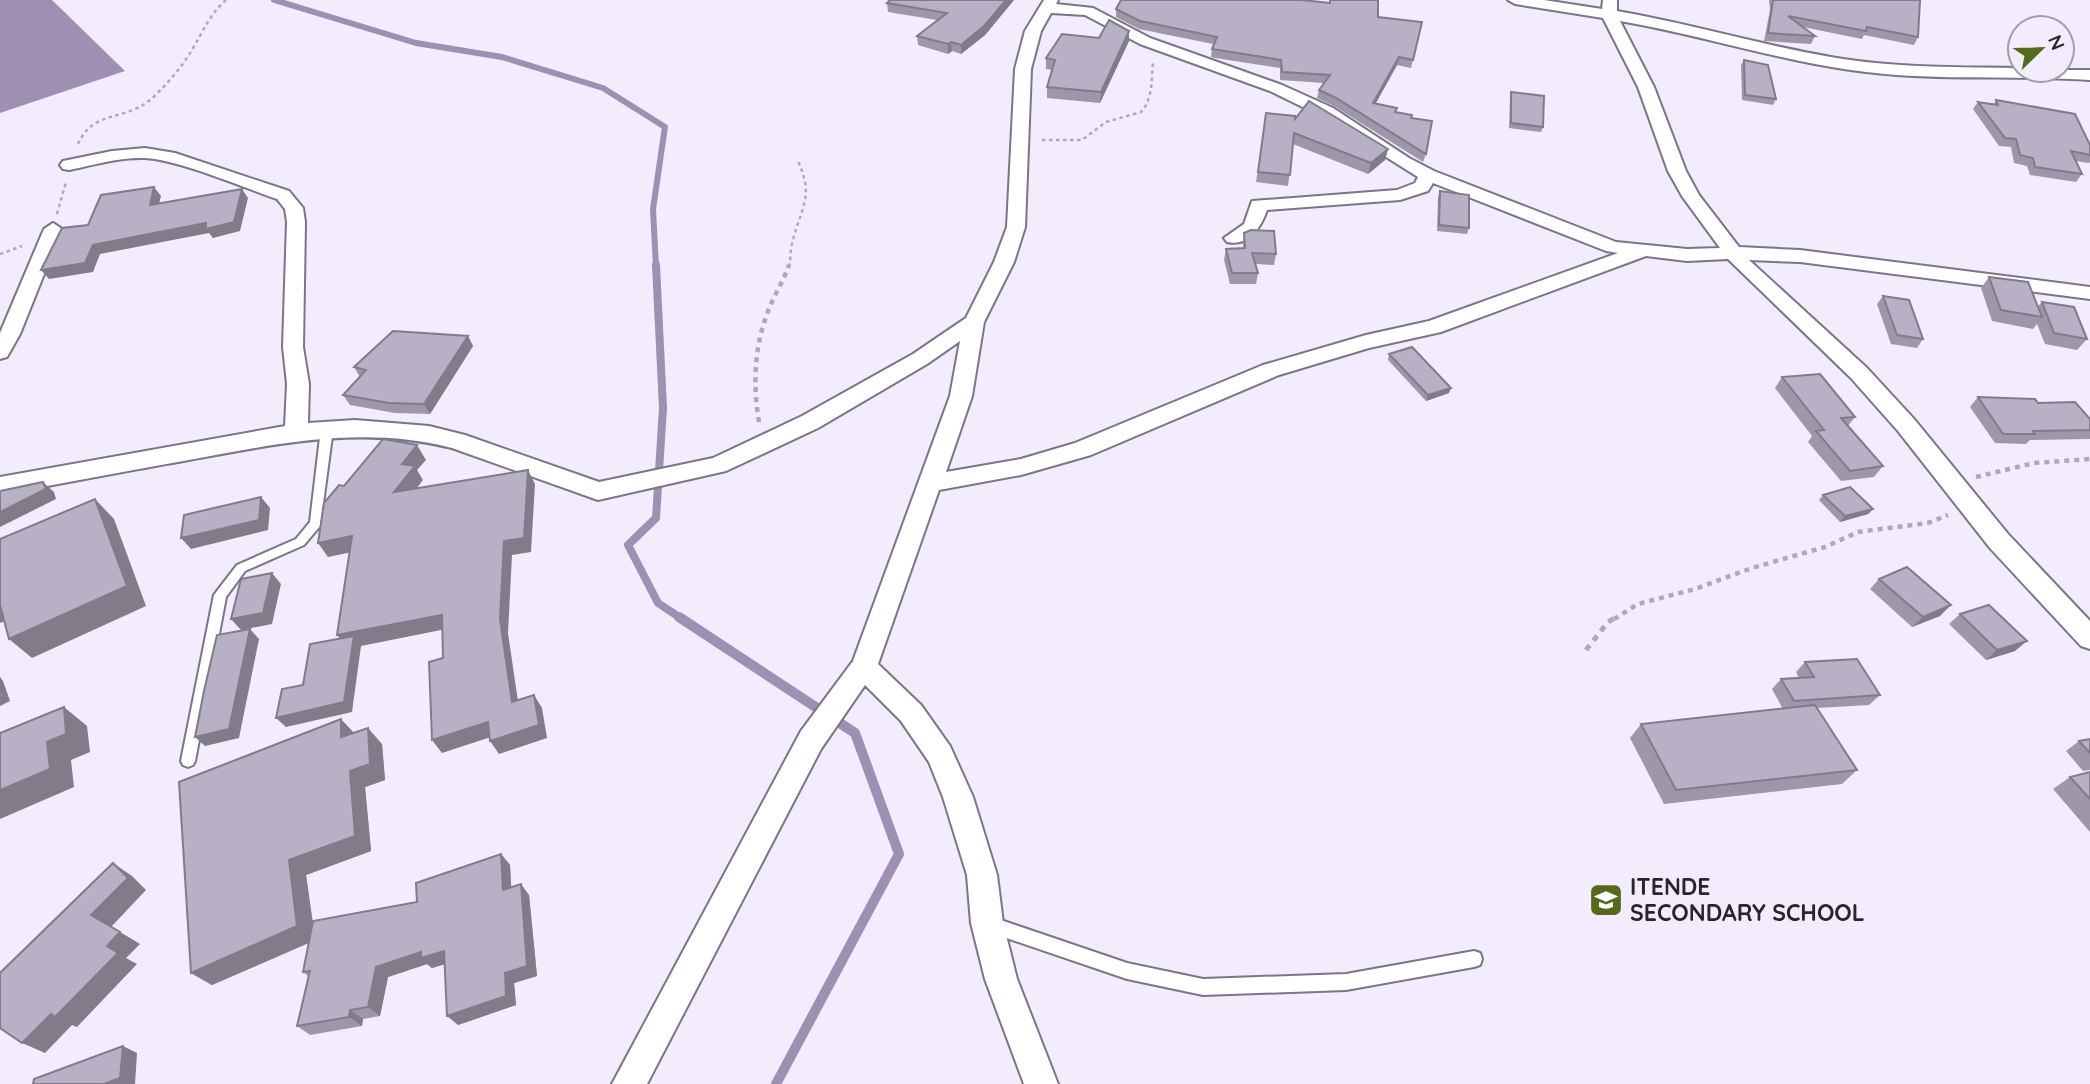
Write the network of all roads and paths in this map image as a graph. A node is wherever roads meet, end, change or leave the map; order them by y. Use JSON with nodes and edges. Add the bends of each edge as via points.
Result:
{"nodes":[{"id":1,"x":226,"y":0,"type":"edge"},
{"id":2,"x":1515,"y":0,"type":"edge"},
{"id":3,"x":1048,"y":4,"type":"edge"},
{"id":4,"x":1609,"y":7,"type":"edge"},
{"id":5,"x":1145,"y":41,"type":"junction"},
{"id":6,"x":2090,"y":75,"type":"edge"},
{"id":7,"x":1020,"y":139,"type":"junction"},
{"id":8,"x":798,"y":161,"type":"dead end"},
{"id":9,"x":69,"y":165,"type":"junction"},
{"id":10,"x":1428,"y":175,"type":"junction"},
{"id":11,"x":52,"y":229,"type":"junction"},
{"id":12,"x":1234,"y":238,"type":"dead end"},
{"id":13,"x":1641,"y":252,"type":"junction"},
{"id":14,"x":1733,"y":253,"type":"junction"},
{"id":15,"x":0,"y":254,"type":"edge"},
{"id":16,"x":2090,"y":293,"type":"edge"},
{"id":17,"x":974,"y":322,"type":"junction"},
{"id":18,"x":0,"y":352,"type":"edge"},
{"id":19,"x":327,"y":429,"type":"junction"},
{"id":20,"x":296,"y":432,"type":"junction"},
{"id":21,"x":764,"y":444,"type":"junction"},
{"id":22,"x":2090,"y":459,"type":"edge"},
{"id":23,"x":1952,"y":482,"type":"junction"},
{"id":24,"x":930,"y":484,"type":"junction"},
{"id":25,"x":0,"y":486,"type":"edge"},
{"id":26,"x":2090,"y":638,"type":"edge"},
{"id":27,"x":1586,"y":650,"type":"dead end"},
{"id":28,"x":856,"y":677,"type":"junction"},
{"id":29,"x":188,"y":761,"type":"dead end"},
{"id":30,"x":987,"y":923,"type":"junction"},
{"id":31,"x":1474,"y":959,"type":"dead end"},
{"id":32,"x":629,"y":1084,"type":"edge"},
{"id":33,"x":1041,"y":1084,"type":"edge"}],
"edges":[{"from":1,"to":9,"type":"path","via":[[207,17],[191,51],[145,104],[85,129]]},
{"from":2,"to":4,"type":"street"},
{"from":3,"to":5,"type":"street","via":[[1088,11]]},
{"from":3,"to":7,"type":"street","via":[[1033,31],[1023,69]]},
{"from":4,"to":6,"type":"street","via":[[1689,30],[1869,68]]},
{"from":4,"to":14,"type":"street","via":[[1646,87],[1677,171]]},
{"from":5,"to":7,"type":"path","via":[[1143,51],[1152,60],[1154,71],[1148,104],[1142,110],[1131,118],[1104,121],[1082,140]]},
{"from":5,"to":10,"type":"street","via":[[1307,101]]},
{"from":7,"to":17,"type":"street","via":[[1016,227]]},
{"from":8,"to":21,"type":"path","via":[[809,195],[792,241],[791,262],[764,322],[754,370],[755,404]]},
{"from":9,"to":11,"type":"path"},
{"from":9,"to":20,"type":"street","via":[[145,153],[283,195],[294,208],[296,222]]},
{"from":10,"to":12,"type":"street","via":[[1422,187],[1400,195],[1259,205],[1252,227]]},
{"from":10,"to":13,"type":"street","via":[[1578,235]]},
{"from":11,"to":15,"type":"path"},
{"from":11,"to":18,"type":"street"},
{"from":13,"to":14,"type":"street"},
{"from":13,"to":24,"type":"street","via":[[1434,327],[1271,370],[1083,449],[1021,467]]},
{"from":14,"to":16,"type":"street","via":[[1800,256]]},
{"from":14,"to":23,"type":"street","via":[[1859,373]]},
{"from":17,"to":21,"type":"street","via":[[920,359]]},
{"from":17,"to":24,"type":"street","via":[[961,396]]},
{"from":19,"to":20,"type":"street"},
{"from":19,"to":21,"type":"street","via":[[429,434],[598,491],[718,464]]},
{"from":19,"to":29,"type":"lane","via":[[316,523],[300,542],[242,568],[220,595]]},
{"from":20,"to":25,"type":"street"},
{"from":22,"to":23,"type":"path","via":[[2034,463]]},
{"from":23,"to":26,"type":"street","via":[[1999,541]]},
{"from":23,"to":27,"type":"path","via":[[1955,506],[1945,518],[1858,532],[1825,547],[1638,604],[1608,622]]},
{"from":24,"to":28,"type":"street"},
{"from":28,"to":30,"type":"street","via":[[911,713],[940,755],[982,875]]},
{"from":28,"to":32,"type":"street","via":[[811,740]]},
{"from":30,"to":31,"type":"lane","via":[[1127,971],[1203,988],[1346,982]]},
{"from":30,"to":33,"type":"street","via":[[1001,979]]}]}
